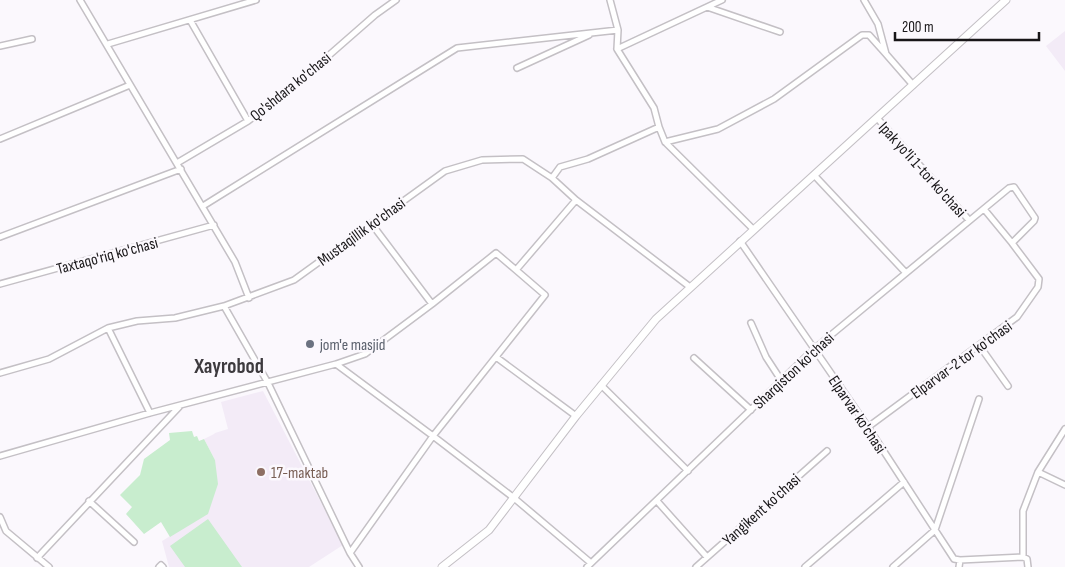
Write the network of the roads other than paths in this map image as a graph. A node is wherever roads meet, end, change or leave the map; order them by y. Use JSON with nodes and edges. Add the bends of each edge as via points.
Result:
{"nodes":[{"id":1,"x":80,"y":0,"type":"edge"},
{"id":2,"x":256,"y":0,"type":"edge"},
{"id":3,"x":396,"y":0,"type":"edge"},
{"id":4,"x":610,"y":0,"type":"edge"},
{"id":5,"x":722,"y":0,"type":"edge"},
{"id":6,"x":864,"y":0,"type":"edge"},
{"id":7,"x":1006,"y":0,"type":"edge"},
{"id":8,"x":707,"y":7,"type":"junction"},
{"id":9,"x":190,"y":20,"type":"junction"},
{"id":10,"x":618,"y":30,"type":"junction"},
{"id":11,"x":780,"y":32,"type":"dead end"},
{"id":12,"x":594,"y":33,"type":"junction"},
{"id":13,"x":32,"y":39,"type":"dead end"},
{"id":14,"x":108,"y":44,"type":"junction"},
{"id":15,"x":0,"y":46,"type":"edge"},
{"id":16,"x":617,"y":49,"type":"junction"},
{"id":17,"x":886,"y":54,"type":"junction"},
{"id":18,"x":517,"y":68,"type":"dead end"},
{"id":19,"x":913,"y":85,"type":"junction"},
{"id":20,"x":130,"y":86,"type":"junction"},
{"id":21,"x":877,"y":118,"type":"junction"},
{"id":22,"x":248,"y":121,"type":"junction"},
{"id":23,"x":659,"y":127,"type":"junction"},
{"id":24,"x":0,"y":139,"type":"edge"},
{"id":25,"x":665,"y":142,"type":"junction"},
{"id":26,"x":177,"y":163,"type":"junction"},
{"id":27,"x":181,"y":169,"type":"junction"},
{"id":28,"x":814,"y":175,"type":"junction"},
{"id":29,"x":552,"y":178,"type":"junction"},
{"id":30,"x":576,"y":200,"type":"junction"},
{"id":31,"x":203,"y":206,"type":"junction"},
{"id":32,"x":984,"y":209,"type":"junction"},
{"id":33,"x":969,"y":220,"type":"junction"},
{"id":34,"x":372,"y":223,"type":"junction"},
{"id":35,"x":214,"y":225,"type":"junction"},
{"id":36,"x":753,"y":229,"type":"junction"},
{"id":37,"x":0,"y":237,"type":"edge"},
{"id":38,"x":740,"y":241,"type":"junction"},
{"id":39,"x":1012,"y":243,"type":"junction"},
{"id":40,"x":516,"y":270,"type":"junction"},
{"id":41,"x":906,"y":273,"type":"junction"},
{"id":42,"x":0,"y":284,"type":"edge"},
{"id":43,"x":690,"y":287,"type":"junction"},
{"id":44,"x":249,"y":298,"type":"junction"},
{"id":45,"x":432,"y":304,"type":"junction"},
{"id":46,"x":224,"y":306,"type":"junction"},
{"id":47,"x":751,"y":323,"type":"dead end"},
{"id":48,"x":108,"y":328,"type":"junction"},
{"id":49,"x":979,"y":345,"type":"junction"},
{"id":50,"x":814,"y":349,"type":"junction"},
{"id":51,"x":496,"y":357,"type":"junction"},
{"id":52,"x":694,"y":358,"type":"dead end"},
{"id":53,"x":336,"y":364,"type":"junction"},
{"id":54,"x":0,"y":373,"type":"edge"},
{"id":55,"x":781,"y":380,"type":"junction"},
{"id":56,"x":268,"y":383,"type":"junction"},
{"id":57,"x":601,"y":385,"type":"junction"},
{"id":58,"x":1008,"y":386,"type":"dead end"},
{"id":59,"x":979,"y":398,"type":"dead end"},
{"id":60,"x":179,"y":406,"type":"junction"},
{"id":61,"x":751,"y":410,"type":"junction"},
{"id":62,"x":150,"y":413,"type":"junction"},
{"id":63,"x":576,"y":416,"type":"junction"},
{"id":64,"x":868,"y":427,"type":"junction"},
{"id":65,"x":1065,"y":429,"type":"edge"},
{"id":66,"x":432,"y":436,"type":"junction"},
{"id":67,"x":827,"y":452,"type":"dead end"},
{"id":68,"x":0,"y":456,"type":"edge"},
{"id":69,"x":688,"y":471,"type":"junction"},
{"id":70,"x":1038,"y":472,"type":"junction"},
{"id":71,"x":904,"y":482,"type":"junction"},
{"id":72,"x":1065,"y":485,"type":"edge"},
{"id":73,"x":514,"y":498,"type":"junction"},
{"id":74,"x":656,"y":501,"type":"junction"},
{"id":75,"x":89,"y":502,"type":"junction"},
{"id":76,"x":0,"y":517,"type":"edge"},
{"id":77,"x":935,"y":530,"type":"junction"},
{"id":78,"x":134,"y":542,"type":"dead end"},
{"id":79,"x":350,"y":552,"type":"junction"},
{"id":80,"x":707,"y":557,"type":"junction"},
{"id":81,"x":1023,"y":557,"type":"junction"},
{"id":82,"x":37,"y":558,"type":"junction"},
{"id":83,"x":992,"y":559,"type":"junction"},
{"id":84,"x":960,"y":560,"type":"junction"},
{"id":85,"x":589,"y":565,"type":"edge"},
{"id":86,"x":49,"y":567,"type":"edge"},
{"id":87,"x":359,"y":567,"type":"edge"},
{"id":88,"x":442,"y":567,"type":"edge"},
{"id":89,"x":696,"y":567,"type":"edge"},
{"id":90,"x":805,"y":567,"type":"edge"},
{"id":91,"x":893,"y":567,"type":"edge"},
{"id":92,"x":959,"y":567,"type":"edge"},
{"id":93,"x":993,"y":567,"type":"edge"},
{"id":94,"x":1028,"y":567,"type":"edge"}],
"edges":[{"from":1,"to":14,"type":"street"},
{"from":2,"to":9,"type":"street"},
{"from":3,"to":22,"type":"street","name":"Qo'shdara ko'chasi"},
{"from":4,"to":10,"type":"street"},
{"from":5,"to":8,"type":"street"},
{"from":6,"to":17,"type":"street","via":[[878,24]]},
{"from":7,"to":19,"type":"main road"},
{"from":8,"to":11,"type":"street"},
{"from":8,"to":16,"type":"street"},
{"from":9,"to":14,"type":"street"},
{"from":9,"to":22,"type":"street"},
{"from":10,"to":12,"type":"street"},
{"from":10,"to":16,"type":"street"},
{"from":12,"to":18,"type":"street"},
{"from":12,"to":31,"type":"street","via":[[457,48]]},
{"from":13,"to":15,"type":"street"},
{"from":14,"to":20,"type":"street"},
{"from":16,"to":23,"type":"street","via":[[654,108]]},
{"from":17,"to":19,"type":"street"},
{"from":17,"to":25,"type":"street","via":[[869,35],[862,35],[766,103],[718,129]]},
{"from":19,"to":21,"type":"main road"},
{"from":20,"to":24,"type":"street"},
{"from":20,"to":26,"type":"street"},
{"from":21,"to":28,"type":"main road"},
{"from":21,"to":33,"type":"street","name":"Ipak yo'li 1-tor ko'chasi"},
{"from":22,"to":26,"type":"street","name":"Qo'shdara ko'chasi"},
{"from":23,"to":25,"type":"street"},
{"from":23,"to":29,"type":"street","via":[[560,168]]},
{"from":25,"to":36,"type":"street"},
{"from":26,"to":27,"type":"street"},
{"from":27,"to":31,"type":"street"},
{"from":27,"to":37,"type":"street"},
{"from":28,"to":36,"type":"main road"},
{"from":28,"to":41,"type":"street"},
{"from":29,"to":30,"type":"street","name":"Mustaqillik ko'chasi"},
{"from":29,"to":34,"type":"street","name":"Mustaqillik ko'chasi","via":[[523,159],[482,160],[445,171]]},
{"from":30,"to":40,"type":"street"},
{"from":30,"to":43,"type":"street","name":"Mustaqillik ko'chasi"},
{"from":31,"to":35,"type":"street"},
{"from":32,"to":33,"type":"street","name":"Sharqiston ko'chasi"},
{"from":32,"to":39,"type":"street"},
{"from":32,"to":39,"type":"street","name":"Sharqiston ko'chasi","via":[[1011,187],[1016,189],[1036,218]]},
{"from":33,"to":41,"type":"street","name":"Sharqiston ko'chasi"},
{"from":34,"to":44,"type":"street","name":"Mustaqillik ko'chasi","via":[[294,280]]},
{"from":34,"to":45,"type":"street"},
{"from":35,"to":42,"type":"street","name":"Taxtaqo'riq ko'chasi"},
{"from":35,"to":44,"type":"street","via":[[235,262]]},
{"from":36,"to":38,"type":"main road"},
{"from":38,"to":43,"type":"main road"},
{"from":38,"to":50,"type":"street","name":"Elparvar ko'chasi"},
{"from":39,"to":49,"type":"street","name":"Elparvar-2 tor ko'chasi","via":[[1039,279],[1039,284],[1017,317]]},
{"from":40,"to":45,"type":"street","via":[[496,253]]},
{"from":40,"to":51,"type":"street","via":[[544,295]]},
{"from":41,"to":50,"type":"street","name":"Sharqiston ko'chasi"},
{"from":43,"to":57,"type":"main road","via":[[656,320]]},
{"from":44,"to":46,"type":"street","name":"Mustaqillik ko'chasi"},
{"from":45,"to":53,"type":"street","via":[[365,354]]},
{"from":46,"to":48,"type":"street","name":"Mustaqillik ko'chasi","via":[[175,318],[137,321]]},
{"from":46,"to":56,"type":"street"},
{"from":47,"to":55,"type":"street","via":[[766,357]]},
{"from":48,"to":54,"type":"street","name":"Mustaqillik ko'chasi","via":[[49,359]]},
{"from":48,"to":62,"type":"street"},
{"from":49,"to":58,"type":"street"},
{"from":49,"to":64,"type":"street","name":"Elparvar-2 tor ko'chasi"},
{"from":50,"to":55,"type":"street","name":"Sharqiston ko'chasi"},
{"from":50,"to":64,"type":"street","name":"Elparvar ko'chasi"},
{"from":51,"to":63,"type":"street"},
{"from":51,"to":66,"type":"street"},
{"from":52,"to":61,"type":"street"},
{"from":53,"to":56,"type":"street"},
{"from":53,"to":66,"type":"street"},
{"from":55,"to":61,"type":"street","name":"Sharqiston ko'chasi"},
{"from":56,"to":60,"type":"street"},
{"from":56,"to":79,"type":"street"},
{"from":57,"to":63,"type":"main road"},
{"from":57,"to":69,"type":"street"},
{"from":59,"to":77,"type":"street"},
{"from":60,"to":62,"type":"street"},
{"from":60,"to":75,"type":"street"},
{"from":61,"to":69,"type":"street","name":"Sharqiston ko'chasi"},
{"from":62,"to":68,"type":"street"},
{"from":63,"to":73,"type":"main road"},
{"from":64,"to":71,"type":"street","name":"Elparvar ko'chasi"},
{"from":65,"to":70,"type":"street"},
{"from":66,"to":73,"type":"street"},
{"from":66,"to":79,"type":"street"},
{"from":67,"to":80,"type":"street","name":"Yangikent ko'chasi"},
{"from":69,"to":74,"type":"street","name":"Sharqiston ko'chasi"},
{"from":70,"to":72,"type":"street"},
{"from":70,"to":81,"type":"street","via":[[1023,512]]},
{"from":71,"to":77,"type":"street","name":"Elparvar ko'chasi"},
{"from":71,"to":90,"type":"street"},
{"from":73,"to":85,"type":"street"},
{"from":73,"to":88,"type":"main road","via":[[489,530]]},
{"from":74,"to":80,"type":"street"},
{"from":74,"to":85,"type":"street","name":"Sharqiston ko'chasi"},
{"from":75,"to":78,"type":"street"},
{"from":75,"to":82,"type":"street"},
{"from":76,"to":82,"type":"street","via":[[6,531]]},
{"from":77,"to":84,"type":"street","name":"Elparvar ko'chasi","via":[[954,559]]},
{"from":77,"to":91,"type":"street"},
{"from":79,"to":87,"type":"street"},
{"from":80,"to":89,"type":"street","name":"Yangikent ko'chasi"},
{"from":81,"to":83,"type":"street"},
{"from":81,"to":94,"type":"street","via":[[1027,559]]},
{"from":82,"to":86,"type":"street"},
{"from":83,"to":84,"type":"street"},
{"from":83,"to":93,"type":"street"},
{"from":84,"to":92,"type":"street"}]}
